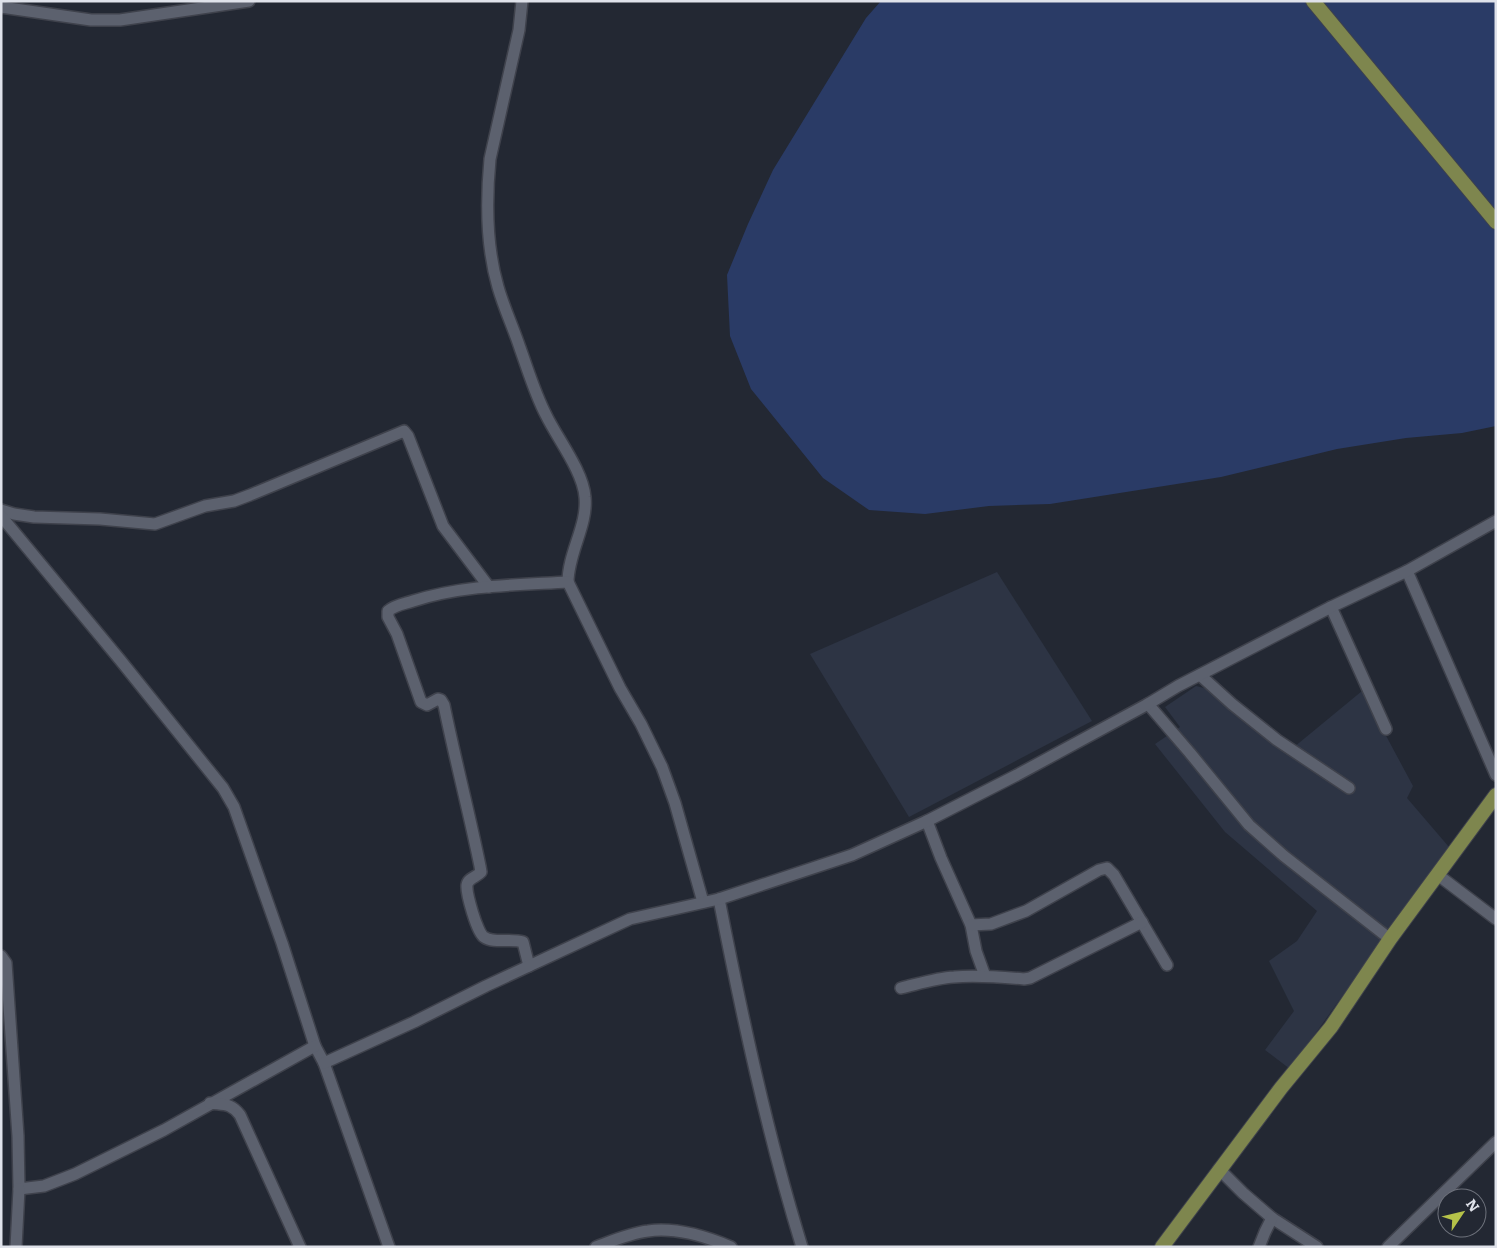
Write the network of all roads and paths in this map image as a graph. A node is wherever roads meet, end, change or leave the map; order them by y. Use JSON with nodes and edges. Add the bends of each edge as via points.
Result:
{"nodes":[{"id":1,"x":249,"y":1,"type":"edge"},
{"id":2,"x":522,"y":1,"type":"edge"},
{"id":3,"x":1313,"y":1,"type":"edge"},
{"id":4,"x":1,"y":7,"type":"edge"},
{"id":5,"x":1496,"y":222,"type":"edge"},
{"id":6,"x":1,"y":510,"type":"edge"},
{"id":7,"x":1,"y":516,"type":"edge"},
{"id":8,"x":1496,"y":521,"type":"edge"},
{"id":9,"x":1407,"y":571,"type":"junction"},
{"id":10,"x":568,"y":582,"type":"junction"},
{"id":11,"x":490,"y":587,"type":"junction"},
{"id":12,"x":1331,"y":606,"type":"junction"},
{"id":13,"x":1200,"y":675,"type":"junction"},
{"id":14,"x":1148,"y":704,"type":"junction"},
{"id":15,"x":1386,"y":730,"type":"dead end"},
{"id":16,"x":1496,"y":775,"type":"edge"},
{"id":17,"x":1349,"y":788,"type":"dead end"},
{"id":18,"x":1496,"y":796,"type":"edge"},
{"id":19,"x":927,"y":821,"type":"junction"},
{"id":20,"x":1438,"y":875,"type":"junction"},
{"id":21,"x":719,"y":899,"type":"junction"},
{"id":22,"x":703,"y":902,"type":"junction"},
{"id":23,"x":1496,"y":919,"type":"edge"},
{"id":24,"x":1142,"y":922,"type":"junction"},
{"id":25,"x":971,"y":925,"type":"junction"},
{"id":26,"x":1390,"y":939,"type":"junction"},
{"id":27,"x":1,"y":956,"type":"edge"},
{"id":28,"x":1166,"y":965,"type":"dead end"},
{"id":29,"x":529,"y":966,"type":"junction"},
{"id":30,"x":985,"y":976,"type":"junction"},
{"id":31,"x":901,"y":988,"type":"dead end"},
{"id":32,"x":315,"y":1046,"type":"junction"},
{"id":33,"x":324,"y":1063,"type":"junction"},
{"id":34,"x":210,"y":1103,"type":"junction"},
{"id":35,"x":1496,"y":1142,"type":"edge"},
{"id":36,"x":1219,"y":1169,"type":"junction"},
{"id":37,"x":19,"y":1189,"type":"junction"},
{"id":38,"x":1272,"y":1218,"type":"junction"},
{"id":39,"x":16,"y":1247,"type":"edge"},
{"id":40,"x":300,"y":1247,"type":"edge"},
{"id":41,"x":389,"y":1247,"type":"edge"},
{"id":42,"x":596,"y":1247,"type":"edge"},
{"id":43,"x":731,"y":1247,"type":"edge"},
{"id":44,"x":802,"y":1247,"type":"edge"},
{"id":45,"x":1162,"y":1247,"type":"edge"},
{"id":46,"x":1259,"y":1247,"type":"edge"},
{"id":47,"x":1317,"y":1247,"type":"edge"},
{"id":48,"x":1388,"y":1247,"type":"edge"}],
"edges":[{"from":1,"to":4,"type":"street","via":[[120,20],[91,20]]},
{"from":2,"to":10,"type":"street","via":[[519,30],[490,159],[489,244],[498,286],[532,383],[576,470],[585,497]]},
{"from":3,"to":5,"type":"main road"},
{"from":6,"to":11,"type":"street","via":[[34,517],[160,524],[192,510],[250,496],[404,431],[442,526]]},
{"from":7,"to":32,"type":"street","via":[[223,788],[247,842]]},
{"from":8,"to":9,"type":"street"},
{"from":9,"to":12,"type":"street"},
{"from":9,"to":16,"type":"street"},
{"from":10,"to":11,"type":"street"},
{"from":10,"to":22,"type":"street","via":[[662,767]]},
{"from":11,"to":29,"type":"street","via":[[421,598],[393,607],[387,613],[421,702],[426,706],[438,698],[444,704],[481,872],[470,879],[467,886],[478,932],[491,940],[523,942]]},
{"from":12,"to":13,"type":"street"},
{"from":12,"to":15,"type":"street"},
{"from":13,"to":14,"type":"street"},
{"from":13,"to":17,"type":"street","via":[[1277,740]]},
{"from":14,"to":19,"type":"street"},
{"from":14,"to":26,"type":"street","via":[[1249,825]]},
{"from":18,"to":20,"type":"main road"},
{"from":19,"to":21,"type":"street","via":[[852,855]]},
{"from":19,"to":25,"type":"street"},
{"from":20,"to":23,"type":"street"},
{"from":20,"to":26,"type":"main road"},
{"from":21,"to":22,"type":"street"},
{"from":21,"to":44,"type":"street","via":[[769,1128]]},
{"from":22,"to":29,"type":"street","via":[[630,919]]},
{"from":24,"to":25,"type":"street","via":[[1114,874],[1107,868],[1008,919]]},
{"from":24,"to":28,"type":"street"},
{"from":24,"to":30,"type":"street","via":[[1030,978]]},
{"from":25,"to":30,"type":"street"},
{"from":26,"to":36,"type":"main road","via":[[1331,1027]]},
{"from":27,"to":37,"type":"street","via":[[6,963]]},
{"from":29,"to":33,"type":"street"},
{"from":30,"to":31,"type":"street","via":[[953,977]]},
{"from":32,"to":33,"type":"street"},
{"from":32,"to":34,"type":"street"},
{"from":33,"to":41,"type":"street"},
{"from":34,"to":37,"type":"street","via":[[75,1174],[44,1186]]},
{"from":34,"to":40,"type":"street","via":[[228,1105],[240,1115]]},
{"from":35,"to":48,"type":"street"},
{"from":36,"to":38,"type":"street"},
{"from":36,"to":45,"type":"main road"},
{"from":37,"to":39,"type":"street"},
{"from":38,"to":46,"type":"street"},
{"from":38,"to":47,"type":"street"},
{"from":42,"to":43,"type":"street","via":[[646,1231],[661,1230],[710,1238]]}]}
